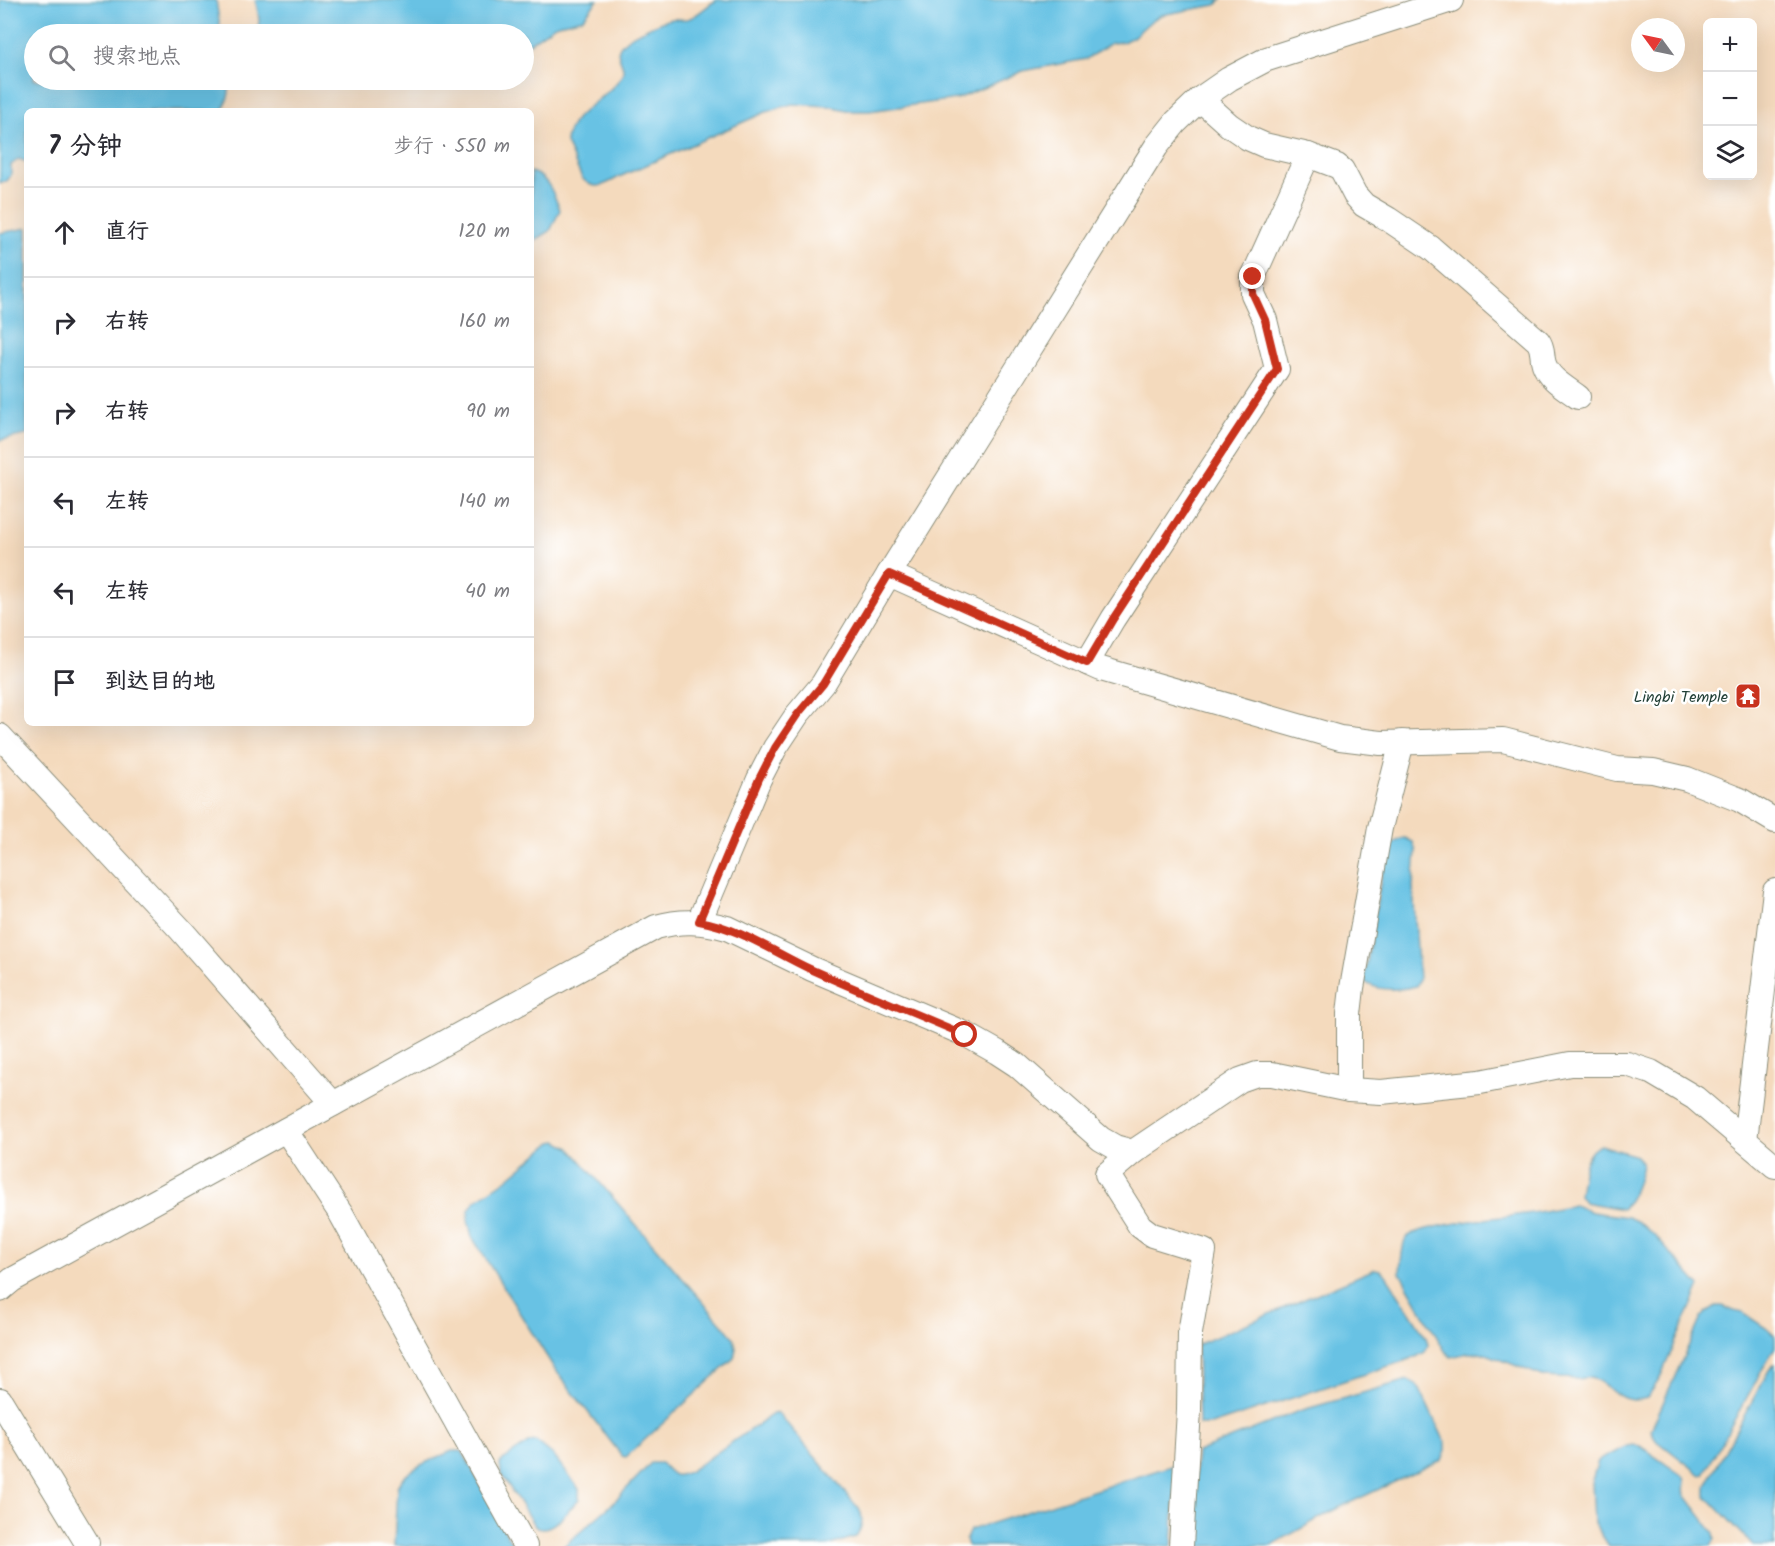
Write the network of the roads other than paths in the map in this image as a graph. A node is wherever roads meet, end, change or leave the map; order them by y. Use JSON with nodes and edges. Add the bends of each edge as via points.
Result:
{"nodes":[{"id":1,"x":1451,"y":0,"type":"edge"},
{"id":2,"x":1200,"y":99,"type":"junction"},
{"id":3,"x":1308,"y":155,"type":"junction"},
{"id":4,"x":1578,"y":397,"type":"dead end"},
{"id":5,"x":889,"y":574,"type":"junction"},
{"id":6,"x":1087,"y":663,"type":"junction"},
{"id":7,"x":0,"y":736,"type":"edge"},
{"id":8,"x":1402,"y":742,"type":"junction"},
{"id":9,"x":1775,"y":821,"type":"edge"},
{"id":10,"x":1775,"y":891,"type":"edge"},
{"id":11,"x":699,"y":921,"type":"junction"},
{"id":12,"x":1349,"y":1090,"type":"junction"},
{"id":13,"x":333,"y":1104,"type":"junction"},
{"id":14,"x":286,"y":1130,"type":"junction"},
{"id":15,"x":1745,"y":1140,"type":"junction"},
{"id":16,"x":1133,"y":1152,"type":"junction"},
{"id":17,"x":1775,"y":1166,"type":"edge"},
{"id":18,"x":0,"y":1290,"type":"edge"},
{"id":19,"x":0,"y":1400,"type":"edge"},
{"id":20,"x":87,"y":1543,"type":"dead end"},
{"id":21,"x":525,"y":1546,"type":"edge"},
{"id":22,"x":1181,"y":1546,"type":"edge"}],
"edges":[{"from":1,"to":2,"type":"street","via":[[1267,59]]},
{"from":2,"to":3,"type":"street","via":[[1248,138]]},
{"from":2,"to":5,"type":"street","via":[[1156,147]]},
{"from":3,"to":4,"type":"street","via":[[1342,170],[1364,205],[1431,248],[1538,341],[1549,373]]},
{"from":3,"to":6,"type":"street","via":[[1253,277],[1253,294],[1265,320],[1277,369]]},
{"from":5,"to":6,"type":"street"},
{"from":5,"to":11,"type":"street","via":[[823,684],[775,748]]},
{"from":6,"to":8,"type":"street","via":[[1340,738]]},
{"from":7,"to":13,"type":"street","via":[[181,930]]},
{"from":8,"to":9,"type":"street","via":[[1503,740],[1617,769],[1653,771],[1687,779],[1740,800]]},
{"from":8,"to":12,"type":"street","via":[[1380,828],[1352,988]]},
{"from":10,"to":15,"type":"street"},
{"from":11,"to":13,"type":"street","via":[[656,927]]},
{"from":11,"to":16,"type":"street","via":[[727,928],[965,1035],[1017,1065],[1101,1139]]},
{"from":12,"to":15,"type":"street","via":[[1381,1092],[1439,1087],[1570,1064],[1627,1064],[1679,1087]]},
{"from":12,"to":16,"type":"street","via":[[1272,1074],[1248,1076]]},
{"from":13,"to":14,"type":"street"},
{"from":14,"to":18,"type":"street"},
{"from":14,"to":21,"type":"street","via":[[341,1214]]},
{"from":15,"to":17,"type":"street"},
{"from":16,"to":22,"type":"street","via":[[1107,1174],[1135,1221],[1152,1235],[1204,1251],[1190,1333]]},
{"from":19,"to":20,"type":"street"}]}
